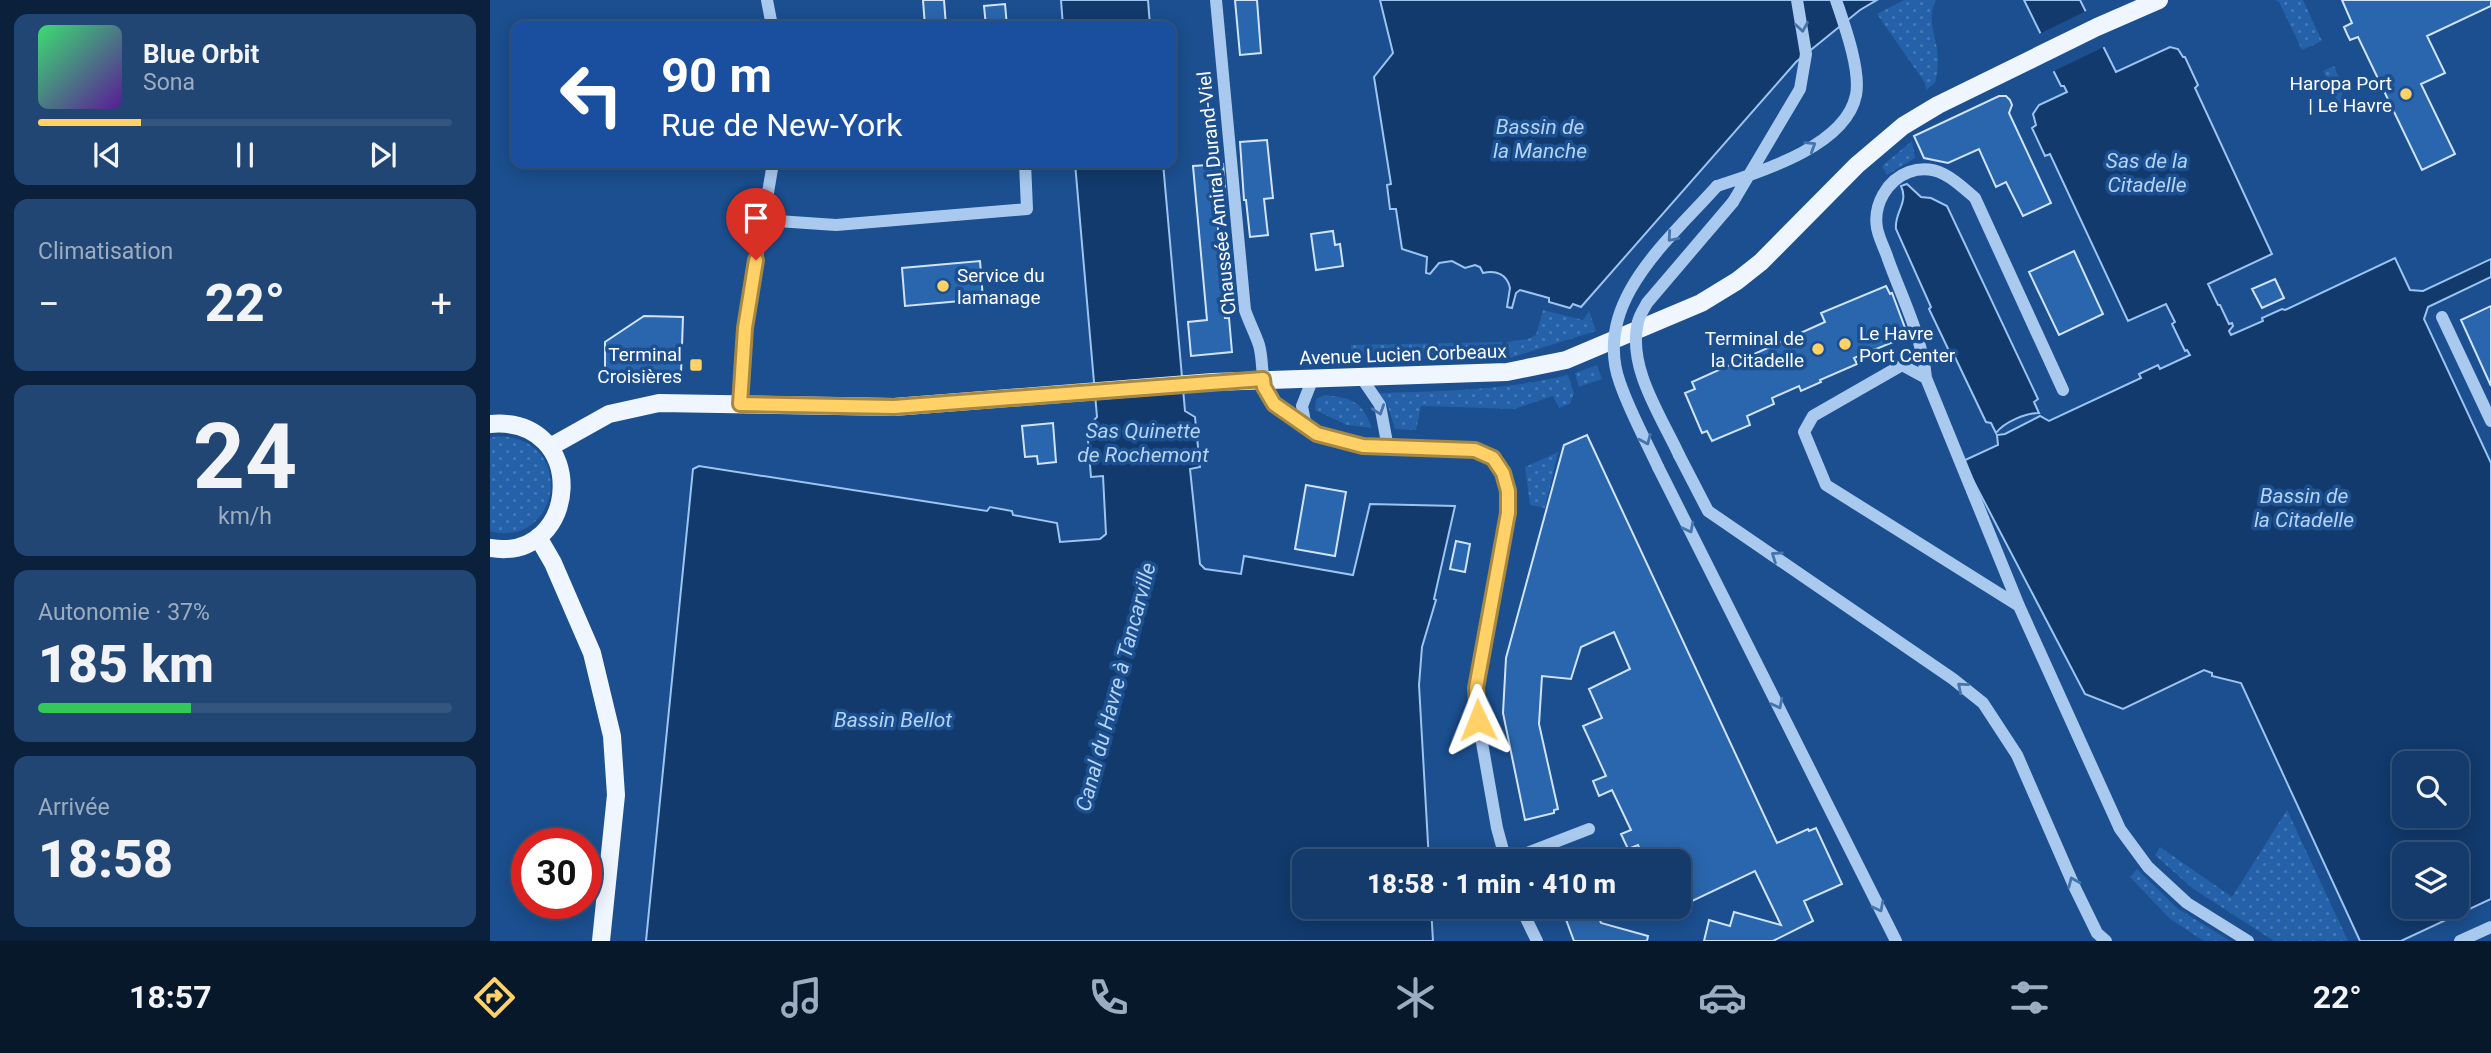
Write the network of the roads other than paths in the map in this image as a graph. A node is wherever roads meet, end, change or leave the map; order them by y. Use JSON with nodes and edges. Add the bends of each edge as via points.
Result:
{"nodes":[{"id":1,"x":767,"y":0,"type":"edge"},
{"id":2,"x":1216,"y":0,"type":"edge"},
{"id":3,"x":1797,"y":0,"type":"edge"},
{"id":4,"x":1836,"y":0,"type":"edge"},
{"id":5,"x":2159,"y":0,"type":"edge"},
{"id":6,"x":771,"y":21,"type":"edge"},
{"id":7,"x":772,"y":168,"type":"edge"},
{"id":8,"x":1025,"y":168,"type":"edge"},
{"id":9,"x":1749,"y":175,"type":"junction"},
{"id":10,"x":763,"y":220,"type":"junction"},
{"id":11,"x":2442,"y":317,"type":"dead end"},
{"id":12,"x":1361,"y":377,"type":"junction"},
{"id":13,"x":1926,"y":378,"type":"junction"},
{"id":14,"x":1263,"y":379,"type":"junction"},
{"id":15,"x":1313,"y":379,"type":"junction"},
{"id":16,"x":2063,"y":390,"type":"dead end"},
{"id":17,"x":740,"y":404,"type":"junction"},
{"id":18,"x":2491,"y":421,"type":"edge"},
{"id":19,"x":490,"y":424,"type":"edge"},
{"id":20,"x":1306,"y":427,"type":"junction"},
{"id":21,"x":550,"y":447,"type":"junction"},
{"id":22,"x":1388,"y":448,"type":"junction"},
{"id":23,"x":538,"y":537,"type":"junction"},
{"id":24,"x":490,"y":548,"type":"edge"},
{"id":25,"x":2019,"y":606,"type":"junction"},
{"id":26,"x":1589,"y":829,"type":"dead end"},
{"id":27,"x":1503,"y":849,"type":"edge"},
{"id":28,"x":1537,"y":849,"type":"edge"},
{"id":29,"x":1526,"y":919,"type":"edge"},
{"id":30,"x":2491,"y":927,"type":"edge"},
{"id":31,"x":601,"y":941,"type":"edge"},
{"id":32,"x":1537,"y":941,"type":"edge"},
{"id":33,"x":1896,"y":941,"type":"edge"},
{"id":34,"x":2106,"y":941,"type":"edge"},
{"id":35,"x":2248,"y":941,"type":"edge"},
{"id":36,"x":2460,"y":941,"type":"edge"}],
"edges":[{"from":1,"to":6,"type":"street"},
{"from":2,"to":14,"type":"street","name":"Chaussée Amiral Durand-Viel","via":[[1245,310],[1259,348]]},
{"from":3,"to":9,"type":"street","one_way":true,"via":[[1806,54],[1800,89]]},
{"from":9,"to":4,"type":"street","one_way":true,"via":[[1803,152],[1832,133],[1850,112],[1856,93],[1854,69]]},
{"from":5,"to":12,"type":"main road","name":"Avenue Lucien Corbeaux","via":[[1938,104],[1903,126],[1857,165],[1761,262],[1700,303],[1566,360],[1507,372]]},
{"from":7,"to":10,"type":"street"},
{"from":8,"to":10,"type":"street","via":[[1027,209],[836,225]]},
{"from":9,"to":33,"type":"street","one_way":true,"bridge":true,"via":[[1717,186],[1638,276],[1614,327],[1619,381]]},
{"from":34,"to":9,"type":"street","one_way":true,"bridge":true,"via":[[2097,933],[2075,888],[2017,755],[1983,703],[1708,511],[1679,455],[1643,377],[1636,345],[1638,321],[1647,303],[1733,202]]},
{"from":10,"to":17,"type":"street","via":[[745,328]]},
{"from":11,"to":18,"type":"street"},
{"from":12,"to":15,"type":"main road","name":"Avenue Lucien Corbeaux"},
{"from":12,"to":22,"type":"street","one_way":true,"via":[[1380,405]]},
{"from":13,"to":16,"type":"street","via":[[1923,353],[1877,227],[1879,203],[1888,187],[1900,175],[1919,169],[1951,177],[1975,198]]},
{"from":13,"to":25,"type":"street"},
{"from":13,"to":25,"type":"street","via":[[1902,365],[1813,416],[1804,432],[1826,485]]},
{"from":14,"to":15,"type":"main road","name":"Avenue Lucien Corbeaux"},
{"from":14,"to":17,"type":"main road","name":"Avenue Lucien Corbeaux","via":[[894,407]]},
{"from":14,"to":20,"type":"street","via":[[1274,404]]},
{"from":15,"to":20,"type":"street","via":[[1302,406]]},
{"from":17,"to":21,"type":"main road","name":"Avenue Lucien Corbeaux","via":[[641,405],[608,414]]},
{"from":19,"to":21,"type":"main road","via":[[521,426]]},
{"from":20,"to":22,"type":"street","via":[[1363,446]]},
{"from":21,"to":23,"type":"main road","via":[[564,484],[561,504]]},
{"from":22,"to":27,"type":"street","via":[[1475,450],[1493,458],[1503,473],[1508,513],[1476,688]]},
{"from":23,"to":24,"type":"main road","via":[[512,548]]},
{"from":23,"to":31,"type":"main road","via":[[592,653],[612,736],[616,795]]},
{"from":25,"to":35,"type":"street","via":[[2120,829],[2148,867],[2187,903]]},
{"from":26,"to":28,"type":"street"},
{"from":29,"to":32,"type":"street"},
{"from":30,"to":36,"type":"street"}]}
